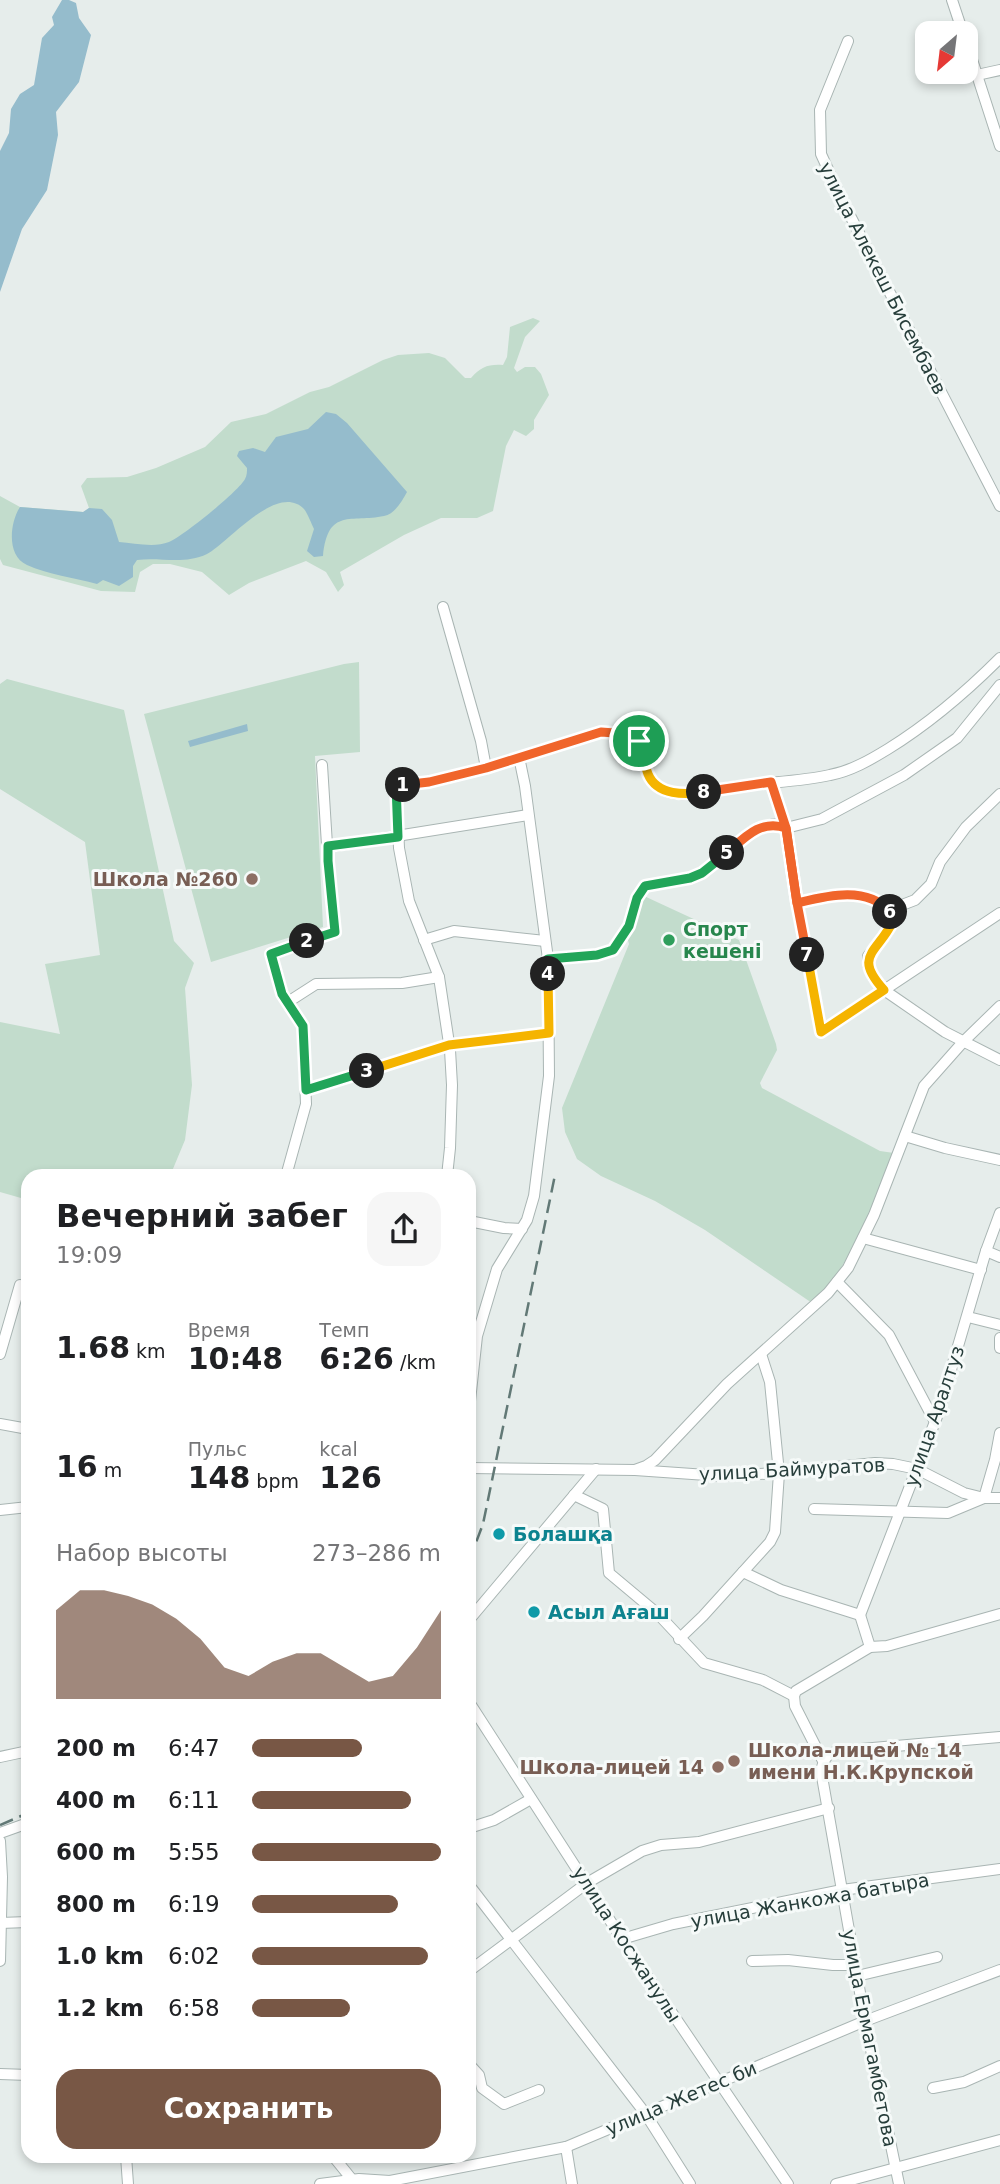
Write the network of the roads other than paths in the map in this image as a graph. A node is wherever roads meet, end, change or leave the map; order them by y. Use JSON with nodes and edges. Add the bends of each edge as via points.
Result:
{"nodes":[{"id":1,"x":953,"y":0,"type":"edge"},
{"id":2,"x":959,"y":21,"type":"edge"},
{"id":3,"x":848,"y":41,"type":"dead end"},
{"id":4,"x":1000,"y":70,"type":"edge"},
{"id":5,"x":978,"y":75,"type":"edge"},
{"id":6,"x":978,"y":78,"type":"edge"},
{"id":7,"x":1000,"y":146,"type":"edge"},
{"id":8,"x":1000,"y":506,"type":"edge"},
{"id":9,"x":443,"y":607,"type":"dead end"},
{"id":10,"x":1000,"y":658,"type":"edge"},
{"id":11,"x":1000,"y":685,"type":"edge"},
{"id":12,"x":519,"y":757,"type":"junction"},
{"id":13,"x":322,"y":765,"type":"dead end"},
{"id":14,"x":486,"y":768,"type":"junction"},
{"id":15,"x":771,"y":782,"type":"junction"},
{"id":16,"x":1000,"y":794,"type":"edge"},
{"id":17,"x":528,"y":815,"type":"junction"},
{"id":18,"x":786,"y":828,"type":"junction"},
{"id":19,"x":398,"y":837,"type":"junction"},
{"id":20,"x":328,"y":846,"type":"junction"},
{"id":21,"x":797,"y":903,"type":"junction"},
{"id":22,"x":889,"y":910,"type":"junction"},
{"id":23,"x":1000,"y":913,"type":"edge"},
{"id":24,"x":424,"y":940,"type":"junction"},
{"id":25,"x":545,"y":941,"type":"junction"},
{"id":26,"x":548,"y":959,"type":"junction"},
{"id":27,"x":439,"y":977,"type":"junction"},
{"id":28,"x":884,"y":990,"type":"junction"},
{"id":29,"x":288,"y":1002,"type":"junction"},
{"id":30,"x":1000,"y":1006,"type":"edge"},
{"id":31,"x":549,"y":1033,"type":"junction"},
{"id":32,"x":963,"y":1042,"type":"junction"},
{"id":33,"x":449,"y":1045,"type":"junction"},
{"id":34,"x":1000,"y":1060,"type":"edge"},
{"id":35,"x":306,"y":1090,"type":"junction"},
{"id":36,"x":905,"y":1136,"type":"junction"},
{"id":37,"x":1000,"y":1160,"type":"edge"},
{"id":38,"x":288,"y":1169,"type":"edge"},
{"id":39,"x":448,"y":1169,"type":"edge"},
{"id":40,"x":1000,"y":1213,"type":"edge"},
{"id":41,"x":476,"y":1222,"type":"edge"},
{"id":42,"x":522,"y":1228,"type":"junction"},
{"id":43,"x":863,"y":1238,"type":"junction"},
{"id":44,"x":986,"y":1251,"type":"junction"},
{"id":45,"x":1000,"y":1257,"type":"edge"},
{"id":46,"x":981,"y":1270,"type":"junction"},
{"id":47,"x":837,"y":1282,"type":"junction"},
{"id":48,"x":20,"y":1285,"type":"dead end"},
{"id":49,"x":968,"y":1317,"type":"junction"},
{"id":50,"x":1000,"y":1325,"type":"edge"},
{"id":51,"x":476,"y":1328,"type":"edge"},
{"id":52,"x":1000,"y":1338,"type":"edge"},
{"id":53,"x":1000,"y":1348,"type":"edge"},
{"id":54,"x":0,"y":1354,"type":"edge"},
{"id":55,"x":761,"y":1354,"type":"junction"},
{"id":56,"x":935,"y":1422,"type":"junction"},
{"id":57,"x":0,"y":1424,"type":"edge"},
{"id":58,"x":21,"y":1428,"type":"edge"},
{"id":59,"x":1000,"y":1433,"type":"edge"},
{"id":60,"x":476,"y":1468,"type":"edge"},
{"id":61,"x":596,"y":1469,"type":"junction"},
{"id":62,"x":917,"y":1469,"type":"junction"},
{"id":63,"x":635,"y":1470,"type":"junction"},
{"id":64,"x":779,"y":1474,"type":"junction"},
{"id":65,"x":574,"y":1495,"type":"junction"},
{"id":66,"x":985,"y":1498,"type":"junction"},
{"id":67,"x":1000,"y":1498,"type":"edge"},
{"id":68,"x":21,"y":1508,"type":"edge"},
{"id":69,"x":814,"y":1509,"type":"dead end"},
{"id":70,"x":0,"y":1510,"type":"edge"},
{"id":71,"x":900,"y":1512,"type":"junction"},
{"id":72,"x":743,"y":1572,"type":"junction"},
{"id":73,"x":476,"y":1612,"type":"edge"},
{"id":74,"x":1000,"y":1614,"type":"edge"},
{"id":75,"x":860,"y":1615,"type":"junction"},
{"id":76,"x":679,"y":1639,"type":"junction"},
{"id":77,"x":870,"y":1647,"type":"junction"},
{"id":78,"x":793,"y":1696,"type":"junction"},
{"id":79,"x":476,"y":1713,"type":"edge"},
{"id":80,"x":1000,"y":1737,"type":"edge"},
{"id":81,"x":21,"y":1752,"type":"edge"},
{"id":82,"x":0,"y":1757,"type":"edge"},
{"id":83,"x":823,"y":1761,"type":"junction"},
{"id":84,"x":531,"y":1799,"type":"junction"},
{"id":85,"x":829,"y":1808,"type":"junction"},
{"id":86,"x":21,"y":1826,"type":"edge"},
{"id":87,"x":476,"y":1826,"type":"edge"},
{"id":88,"x":0,"y":1833,"type":"edge"},
{"id":89,"x":0,"y":1841,"type":"edge"},
{"id":90,"x":1000,"y":1869,"type":"edge"},
{"id":91,"x":587,"y":1884,"type":"junction"},
{"id":92,"x":842,"y":1890,"type":"junction"},
{"id":93,"x":476,"y":1894,"type":"edge"},
{"id":94,"x":21,"y":1922,"type":"edge"},
{"id":95,"x":1,"y":1923,"type":"edge"},
{"id":96,"x":512,"y":1939,"type":"junction"},
{"id":97,"x":622,"y":1939,"type":"junction"},
{"id":98,"x":937,"y":1957,"type":"dead end"},
{"id":99,"x":0,"y":1961,"type":"edge"},
{"id":100,"x":752,"y":1961,"type":"dead end"},
{"id":101,"x":476,"y":1966,"type":"edge"},
{"id":102,"x":856,"y":1970,"type":"junction"},
{"id":103,"x":1000,"y":1970,"type":"edge"},
{"id":104,"x":865,"y":2021,"type":"junction"},
{"id":105,"x":1000,"y":2066,"type":"edge"},
{"id":106,"x":476,"y":2072,"type":"edge"},
{"id":107,"x":0,"y":2074,"type":"edge"},
{"id":108,"x":21,"y":2075,"type":"edge"},
{"id":109,"x":719,"y":2082,"type":"junction"},
{"id":110,"x":933,"y":2088,"type":"dead end"},
{"id":111,"x":538,"y":2090,"type":"dead end"},
{"id":112,"x":645,"y":2113,"type":"junction"},
{"id":113,"x":1000,"y":2140,"type":"edge"},
{"id":114,"x":566,"y":2147,"type":"junction"},
{"id":115,"x":126,"y":2163,"type":"edge"},
{"id":116,"x":338,"y":2163,"type":"edge"},
{"id":117,"x":896,"y":2168,"type":"junction"},
{"id":118,"x":354,"y":2182,"type":"edge"},
{"id":119,"x":128,"y":2184,"type":"edge"},
{"id":120,"x":320,"y":2184,"type":"edge"},
{"id":121,"x":572,"y":2184,"type":"edge"},
{"id":122,"x":690,"y":2184,"type":"edge"},
{"id":123,"x":788,"y":2184,"type":"edge"},
{"id":124,"x":836,"y":2184,"type":"edge"},
{"id":125,"x":900,"y":2184,"type":"edge"}],
"edges":[{"from":1,"to":2,"type":"street"},
{"from":3,"to":8,"type":"street","name":"улица Алекеш Бисембаев","via":[[820,110],[821,154]]},
{"from":4,"to":5,"type":"street"},
{"from":6,"to":7,"type":"street"},
{"from":9,"to":14,"type":"street"},
{"from":10,"to":15,"type":"street","via":[[923,727],[863,764],[830,775]]},
{"from":11,"to":18,"type":"street","via":[[957,738],[904,775],[822,820]]},
{"from":12,"to":14,"type":"street"},
{"from":12,"to":15,"type":"street","via":[[601,732],[622,733],[639,741],[653,782],[673,793],[687,795]]},
{"from":12,"to":17,"type":"street"},
{"from":13,"to":20,"type":"street"},
{"from":14,"to":19,"type":"street","via":[[396,785]]},
{"from":15,"to":18,"type":"street"},
{"from":16,"to":22,"type":"street","via":[[966,827],[940,862],[931,884],[915,901]]},
{"from":17,"to":19,"type":"street"},
{"from":17,"to":25,"type":"street"},
{"from":18,"to":21,"type":"street"},
{"from":18,"to":26,"type":"street","via":[[774,824],[761,827],[702,873],[645,886],[629,926],[613,950]]},
{"from":19,"to":20,"type":"street"},
{"from":19,"to":24,"type":"street","via":[[409,901]]},
{"from":20,"to":29,"type":"street","via":[[335,932],[271,954]]},
{"from":21,"to":22,"type":"street","via":[[829,895],[858,895],[877,900]]},
{"from":21,"to":28,"type":"street","via":[[821,1032]]},
{"from":22,"to":28,"type":"street","via":[[893,921],[868,956],[873,977]]},
{"from":23,"to":28,"type":"street"},
{"from":24,"to":25,"type":"street","via":[[454,932]]},
{"from":24,"to":27,"type":"street"},
{"from":25,"to":26,"type":"street"},
{"from":26,"to":31,"type":"street"},
{"from":27,"to":29,"type":"street","via":[[402,983],[316,984]]},
{"from":27,"to":33,"type":"street"},
{"from":28,"to":32,"type":"street"},
{"from":29,"to":35,"type":"street","via":[[303,1026]]},
{"from":30,"to":32,"type":"street"},
{"from":31,"to":33,"type":"street"},
{"from":31,"to":42,"type":"street","via":[[549,1076],[534,1196]]},
{"from":32,"to":34,"type":"street"},
{"from":32,"to":36,"type":"street","via":[[924,1086]]},
{"from":33,"to":35,"type":"street"},
{"from":33,"to":39,"type":"street"},
{"from":35,"to":38,"type":"street"},
{"from":36,"to":37,"type":"street"},
{"from":36,"to":43,"type":"street"},
{"from":40,"to":44,"type":"street","name":"улица Аралтуз"},
{"from":41,"to":42,"type":"street"},
{"from":42,"to":51,"type":"street","via":[[498,1269]]},
{"from":43,"to":46,"type":"street"},
{"from":43,"to":47,"type":"street"},
{"from":44,"to":45,"type":"street"},
{"from":44,"to":46,"type":"street","name":"улица Аралтуз"},
{"from":46,"to":49,"type":"street","name":"улица Аралтуз"},
{"from":47,"to":55,"type":"street"},
{"from":47,"to":56,"type":"street","via":[[889,1335]]},
{"from":48,"to":54,"type":"street"},
{"from":49,"to":50,"type":"street"},
{"from":49,"to":56,"type":"street","name":"улица Аралтуз"},
{"from":52,"to":53,"type":"street"},
{"from":55,"to":63,"type":"street","via":[[655,1460]]},
{"from":55,"to":64,"type":"street","via":[[770,1382]]},
{"from":56,"to":62,"type":"street","name":"улица Аралтуз"},
{"from":57,"to":58,"type":"street"},
{"from":59,"to":66,"type":"street"},
{"from":60,"to":61,"type":"street","name":"улица Баймуратов"},
{"from":61,"to":63,"type":"street","name":"улица Баймуратов"},
{"from":61,"to":65,"type":"street"},
{"from":62,"to":64,"type":"street","name":"улица Баймуратов","via":[[875,1462]]},
{"from":62,"to":66,"type":"street","name":"улица Баймуратов","via":[[964,1493]]},
{"from":62,"to":71,"type":"street","name":"улица Аралтуз"},
{"from":63,"to":64,"type":"street","name":"улица Баймуратов","via":[[721,1476]]},
{"from":64,"to":72,"type":"street","via":[[775,1532]]},
{"from":65,"to":73,"type":"street"},
{"from":65,"to":76,"type":"street","via":[[603,1509],[609,1573],[658,1614]]},
{"from":66,"to":67,"type":"street","name":"улица Баймуратов"},
{"from":66,"to":71,"type":"street","via":[[947,1513]]},
{"from":68,"to":70,"type":"street"},
{"from":69,"to":71,"type":"street"},
{"from":71,"to":75,"type":"street","name":"улица Аралтуз"},
{"from":72,"to":75,"type":"street","via":[[781,1590]]},
{"from":72,"to":76,"type":"street"},
{"from":74,"to":77,"type":"street"},
{"from":75,"to":77,"type":"street"},
{"from":76,"to":78,"type":"street","via":[[704,1663],[763,1680]]},
{"from":77,"to":78,"type":"street"},
{"from":78,"to":83,"type":"street"},
{"from":79,"to":84,"type":"street","name":"улица Косжанулы"},
{"from":80,"to":83,"type":"street","via":[[838,1751]]},
{"from":81,"to":82,"type":"street"},
{"from":83,"to":85,"type":"street","name":"улица Ермагамбетова"},
{"from":84,"to":87,"type":"street"},
{"from":84,"to":91,"type":"street","name":"улица Косжанулы"},
{"from":85,"to":91,"type":"street","via":[[699,1842],[661,1845],[642,1851]]},
{"from":85,"to":92,"type":"street","name":"улица Ермагамбетова"},
{"from":86,"to":88,"type":"street"},
{"from":89,"to":95,"type":"street"},
{"from":90,"to":92,"type":"street","name":"улица Жанкожа батыра"},
{"from":91,"to":96,"type":"street"},
{"from":91,"to":97,"type":"street","name":"улица Косжанулы"},
{"from":92,"to":97,"type":"street","name":"улица Жанкожа батыра","via":[[673,1924]]},
{"from":92,"to":102,"type":"street","name":"улица Ермагамбетова"},
{"from":93,"to":96,"type":"street"},
{"from":94,"to":95,"type":"street"},
{"from":95,"to":99,"type":"street"},
{"from":96,"to":101,"type":"street"},
{"from":96,"to":112,"type":"street"},
{"from":97,"to":109,"type":"street","name":"улица Косжанулы"},
{"from":98,"to":102,"type":"street"},
{"from":100,"to":102,"type":"street","via":[[788,1960]]},
{"from":102,"to":104,"type":"street","name":"улица Ермагамбетова"},
{"from":103,"to":104,"type":"street","name":"улица Жетес би"},
{"from":104,"to":109,"type":"street","name":"улица Жетес би"},
{"from":104,"to":117,"type":"street","name":"улица Ермагамбетова"},
{"from":105,"to":110,"type":"street","via":[[964,2082]]},
{"from":106,"to":111,"type":"street","via":[[482,2088],[504,2104]]},
{"from":107,"to":108,"type":"street"},
{"from":109,"to":112,"type":"street","name":"улица Жетес би"},
{"from":109,"to":123,"type":"street","name":"улица Косжанулы"},
{"from":112,"to":114,"type":"street","name":"улица Жетес би"},
{"from":112,"to":122,"type":"street"},
{"from":113,"to":117,"type":"street"},
{"from":114,"to":118,"type":"street","name":"улица Жетес би","via":[[390,2181]]},
{"from":114,"to":121,"type":"street"},
{"from":115,"to":119,"type":"street"},
{"from":116,"to":118,"type":"street"},
{"from":117,"to":124,"type":"street"},
{"from":117,"to":125,"type":"street","name":"улица Ермагамбетова"},
{"from":118,"to":120,"type":"street","name":"улица Жетес би"}]}
